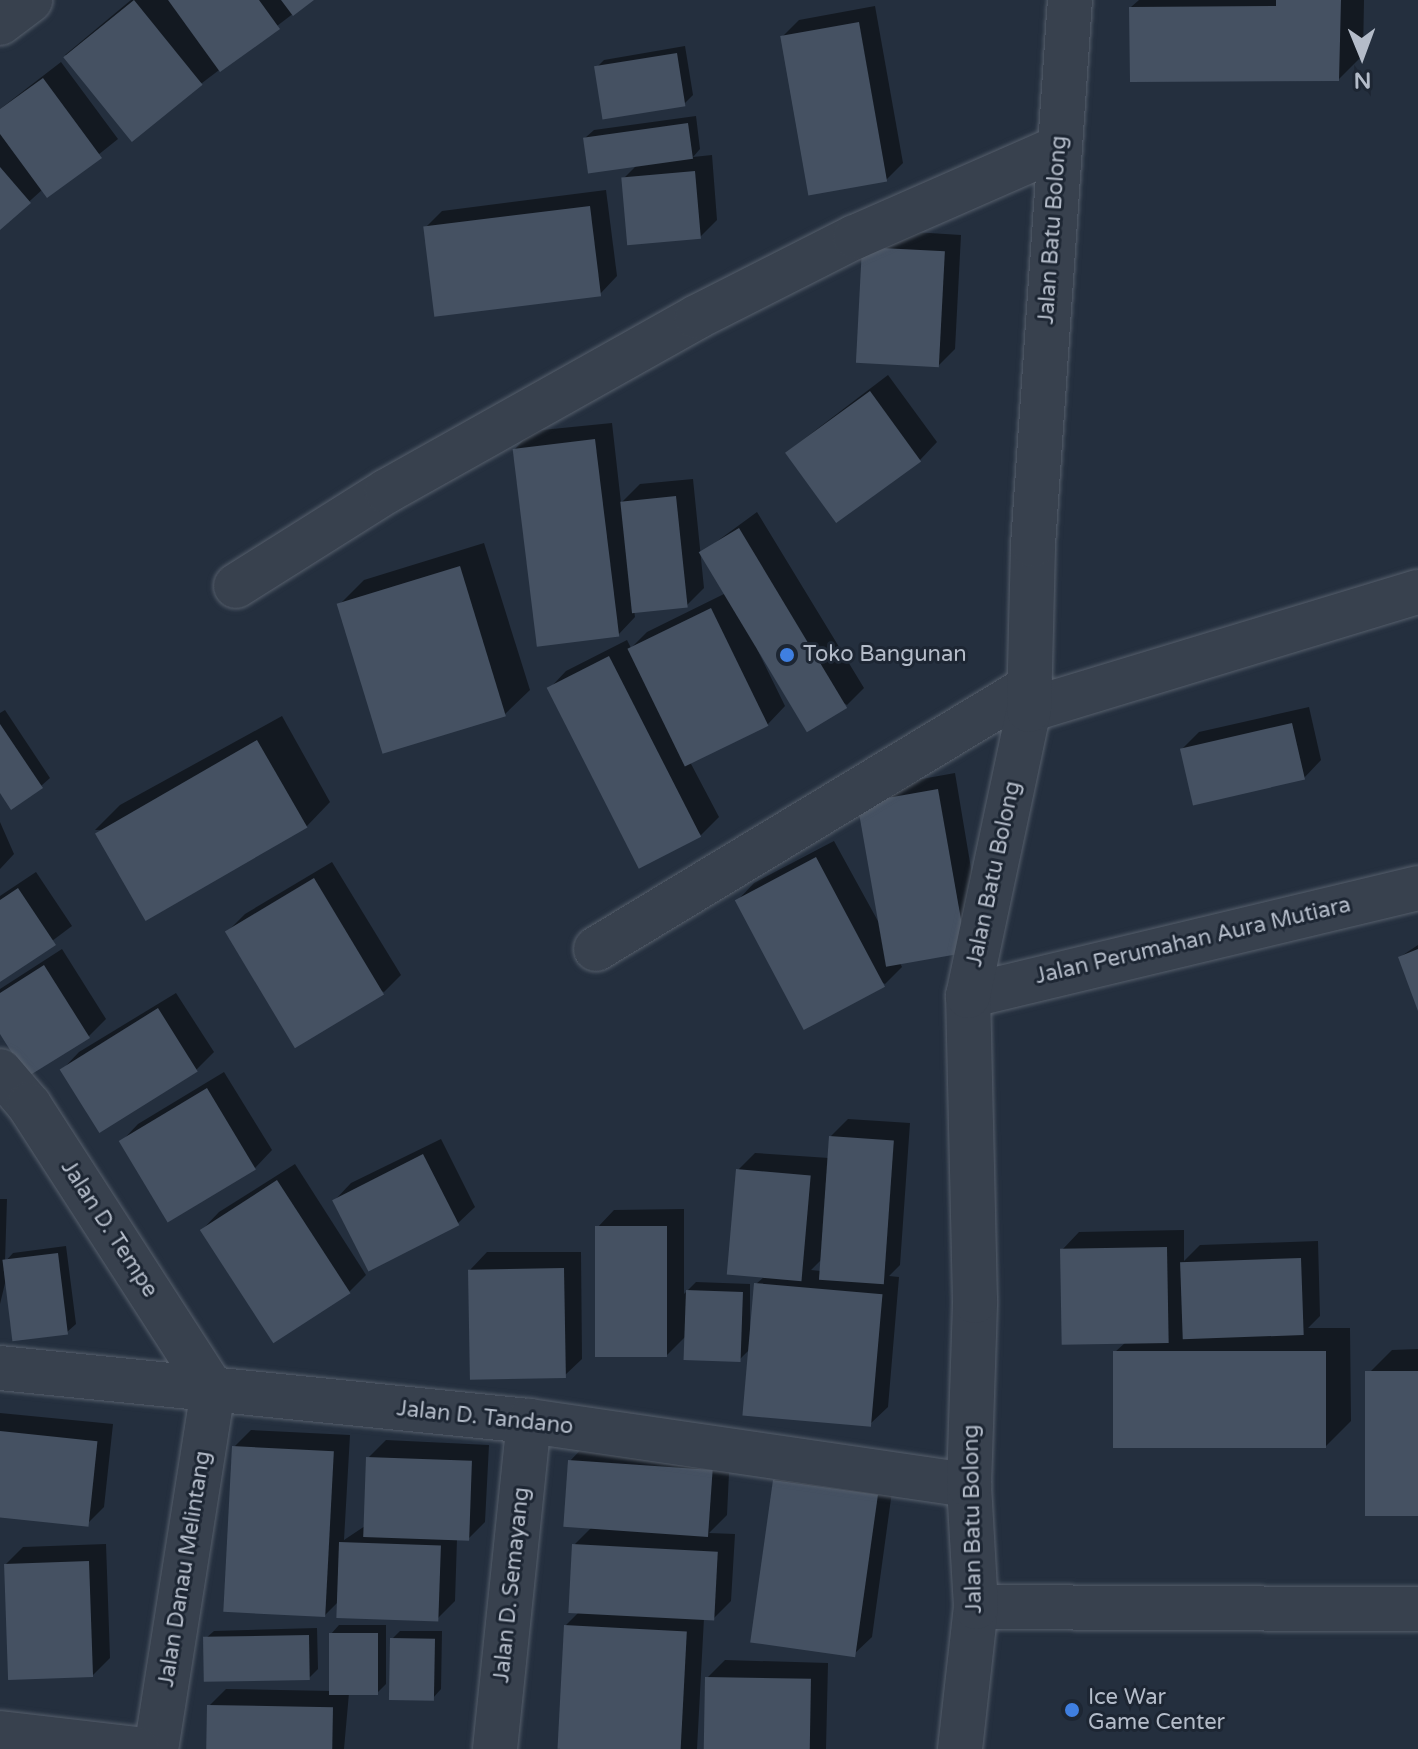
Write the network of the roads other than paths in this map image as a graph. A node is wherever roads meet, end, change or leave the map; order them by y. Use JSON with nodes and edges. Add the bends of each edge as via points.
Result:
{"nodes":[{"id":1,"x":30,"y":0,"type":"edge"},
{"id":2,"x":1070,"y":0,"type":"edge"},
{"id":3,"x":0,"y":23,"type":"edge"},
{"id":4,"x":1058,"y":148,"type":"junction"},
{"id":5,"x":236,"y":586,"type":"dead end"},
{"id":6,"x":1418,"y":592,"type":"edge"},
{"id":7,"x":1030,"y":698,"type":"junction"},
{"id":8,"x":1418,"y":888,"type":"edge"},
{"id":9,"x":596,"y":949,"type":"dead end"},
{"id":10,"x":968,"y":996,"type":"junction"},
{"id":11,"x":0,"y":1071,"type":"edge"},
{"id":12,"x":14,"y":1105,"type":"edge"},
{"id":13,"x":0,"y":1368,"type":"edge"},
{"id":14,"x":213,"y":1390,"type":"junction"},
{"id":15,"x":529,"y":1421,"type":"junction"},
{"id":16,"x":969,"y":1485,"type":"junction"},
{"id":17,"x":976,"y":1607,"type":"junction"},
{"id":18,"x":1418,"y":1609,"type":"edge"},
{"id":19,"x":0,"y":1733,"type":"edge"},
{"id":20,"x":137,"y":1749,"type":"edge"},
{"id":21,"x":156,"y":1749,"type":"edge"},
{"id":22,"x":495,"y":1749,"type":"edge"},
{"id":23,"x":960,"y":1749,"type":"edge"}],
"edges":[{"from":1,"to":3,"type":"street"},
{"from":2,"to":4,"type":"street","name":"Jalan Batu Bolong"},
{"from":4,"to":5,"type":"street","via":[[855,237],[697,317],[387,491]]},
{"from":4,"to":7,"type":"street","name":"Jalan Batu Bolong","via":[[1033,545]]},
{"from":6,"to":7,"type":"street"},
{"from":7,"to":9,"type":"street"},
{"from":7,"to":10,"type":"street","name":"Jalan Batu Bolong"},
{"from":8,"to":10,"type":"street","name":"Jalan Perumahan Aura Mutiara"},
{"from":10,"to":16,"type":"street","name":"Jalan Batu Bolong","via":[[975,1301]]},
{"from":11,"to":12,"type":"street","name":"Jalan D. Tempe"},
{"from":12,"to":14,"type":"street","name":"Jalan D. Tempe"},
{"from":13,"to":14,"type":"street","name":"Jalan D. Tandano"},
{"from":14,"to":15,"type":"street","name":"Jalan D. Tandano"},
{"from":14,"to":21,"type":"street","name":"Jalan Danau Melintang"},
{"from":15,"to":16,"type":"street","name":"Jalan D. Tandano"},
{"from":15,"to":22,"type":"street","name":"Jalan D. Semayang"},
{"from":16,"to":17,"type":"street","name":"Jalan Batu Bolong"},
{"from":17,"to":18,"type":"street"},
{"from":17,"to":23,"type":"street","name":"Jalan Batu Bolong"},
{"from":19,"to":20,"type":"street"}]}
